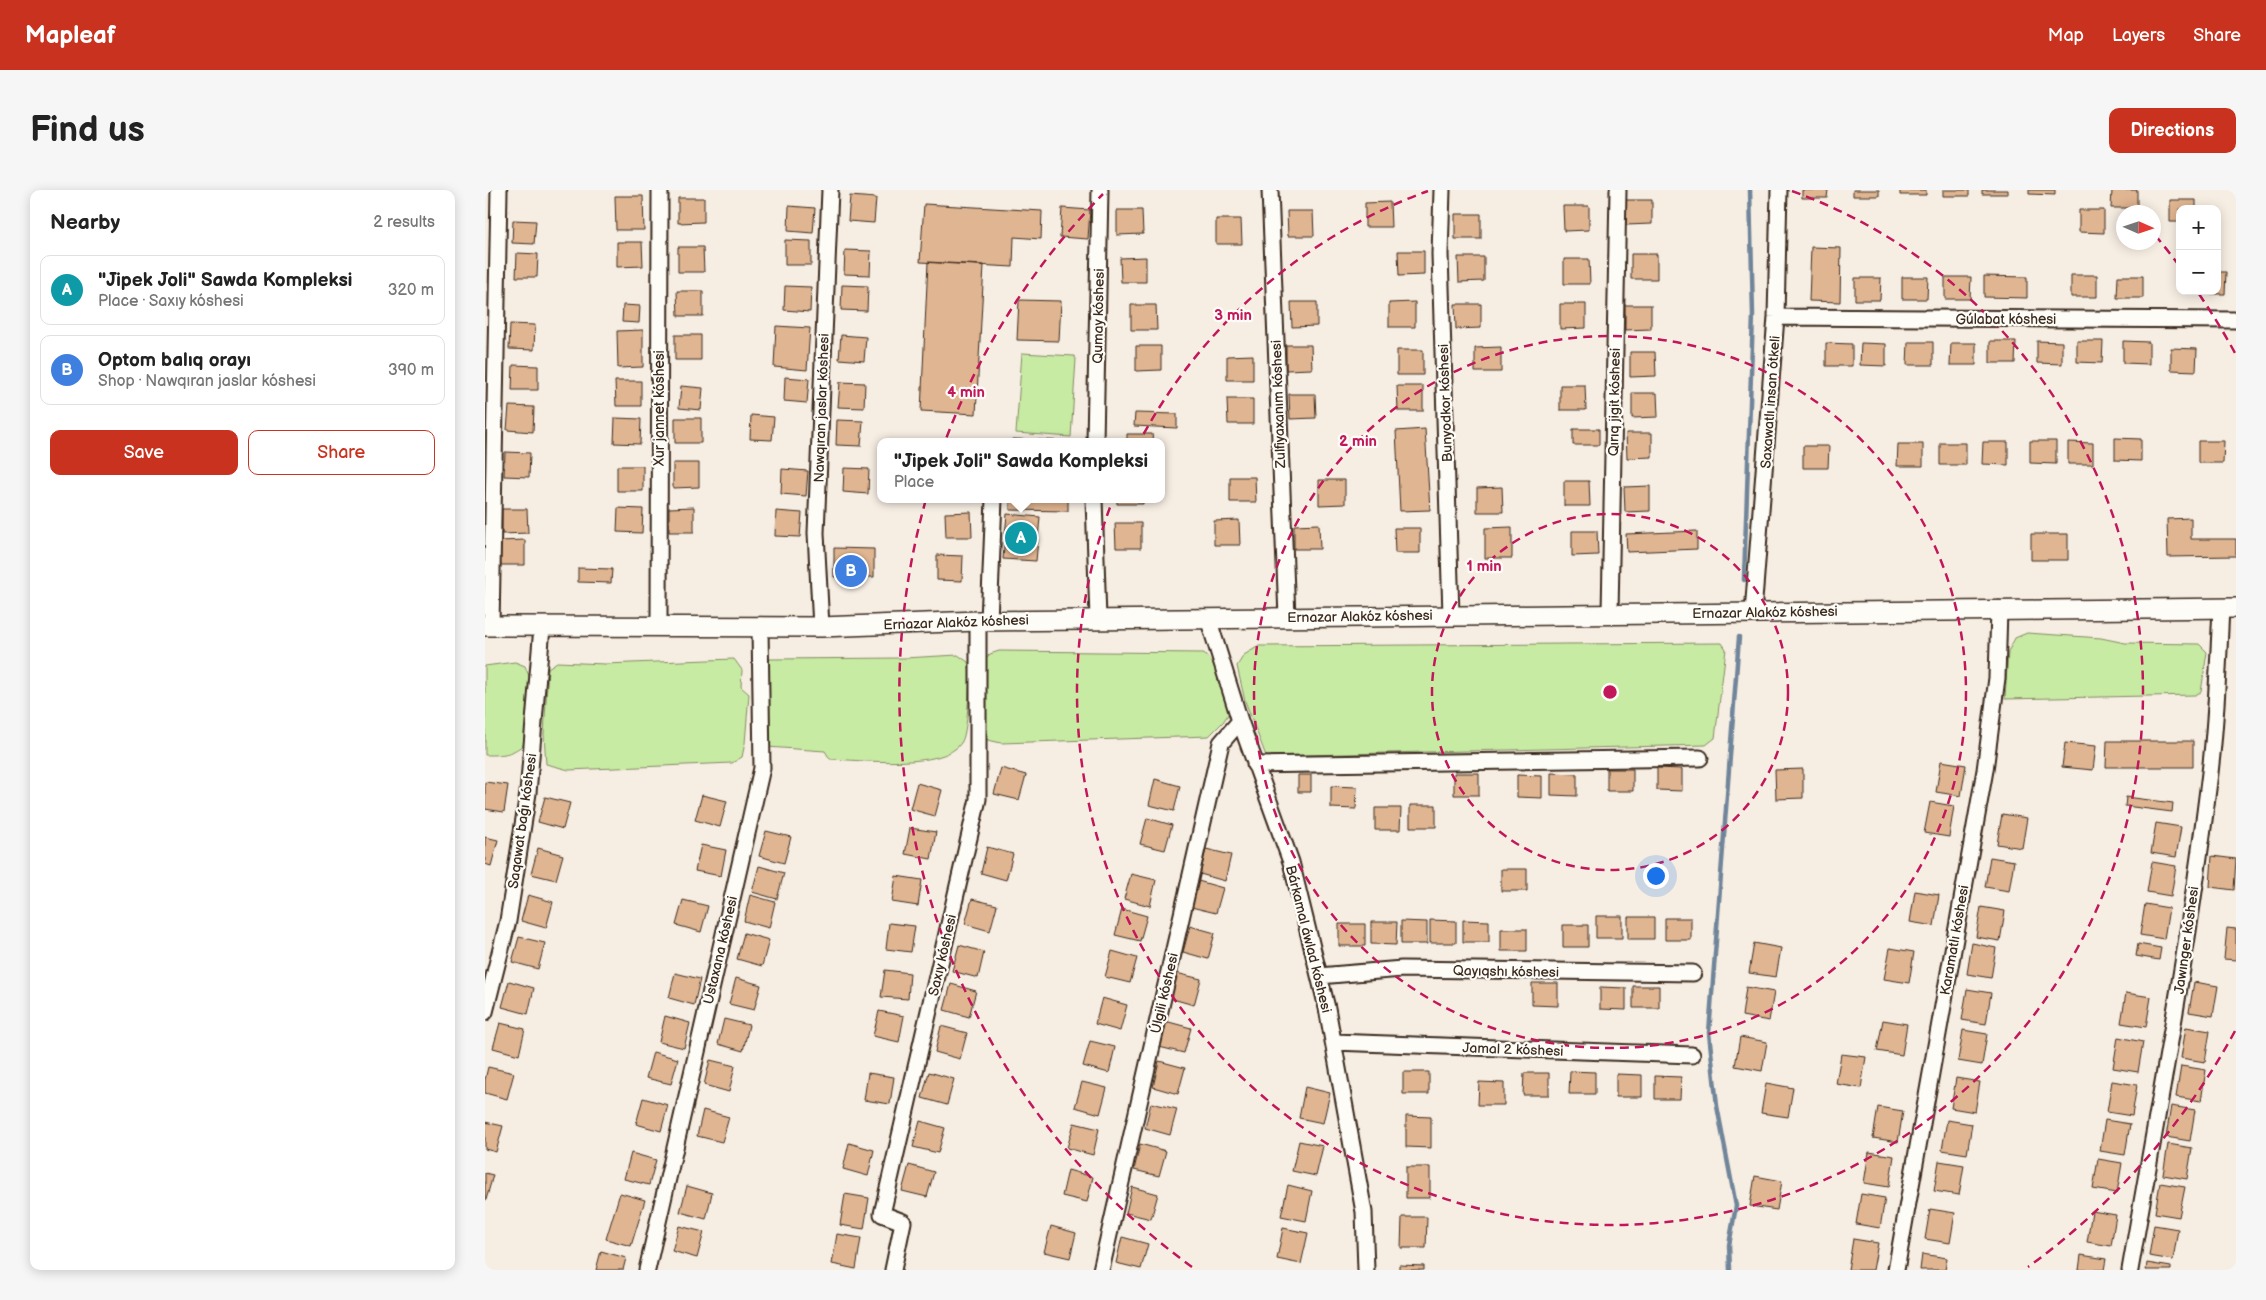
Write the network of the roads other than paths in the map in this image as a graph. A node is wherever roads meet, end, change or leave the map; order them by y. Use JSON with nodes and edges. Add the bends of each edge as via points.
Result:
{"nodes":[{"id":1,"x":499,"y":190,"type":"edge"},
{"id":2,"x":660,"y":190,"type":"edge"},
{"id":3,"x":831,"y":190,"type":"edge"},
{"id":4,"x":1100,"y":190,"type":"edge"},
{"id":5,"x":1269,"y":190,"type":"edge"},
{"id":6,"x":1442,"y":190,"type":"edge"},
{"id":7,"x":1618,"y":190,"type":"edge"},
{"id":8,"x":1779,"y":190,"type":"edge"},
{"id":9,"x":1776,"y":317,"type":"junction"},
{"id":10,"x":2236,"y":320,"type":"edge"},
{"id":11,"x":1095,"y":438,"type":"edge"},
{"id":12,"x":994,"y":503,"type":"edge"},
{"id":13,"x":1094,"y":503,"type":"edge"},
{"id":14,"x":2229,"y":608,"type":"edge"},
{"id":15,"x":1999,"y":609,"type":"junction"},
{"id":16,"x":1610,"y":613,"type":"junction"},
{"id":17,"x":1753,"y":613,"type":"junction"},
{"id":18,"x":1451,"y":615,"type":"junction"},
{"id":19,"x":1287,"y":617,"type":"junction"},
{"id":20,"x":1208,"y":618,"type":"junction"},
{"id":21,"x":1098,"y":620,"type":"junction"},
{"id":22,"x":983,"y":621,"type":"junction"},
{"id":23,"x":488,"y":626,"type":"edge"},
{"id":24,"x":542,"y":627,"type":"junction"},
{"id":25,"x":659,"y":627,"type":"junction"},
{"id":26,"x":760,"y":627,"type":"junction"},
{"id":27,"x":821,"y":627,"type":"junction"},
{"id":28,"x":1240,"y":721,"type":"junction"},
{"id":29,"x":1701,"y":758,"type":"dead end"},
{"id":30,"x":1255,"y":765,"type":"junction"},
{"id":31,"x":1693,"y":973,"type":"dead end"},
{"id":32,"x":1319,"y":976,"type":"junction"},
{"id":33,"x":485,"y":1012,"type":"edge"},
{"id":34,"x":1333,"y":1042,"type":"junction"},
{"id":35,"x":1692,"y":1055,"type":"dead end"},
{"id":36,"x":647,"y":1270,"type":"edge"},
{"id":37,"x":893,"y":1270,"type":"edge"},
{"id":38,"x":1101,"y":1270,"type":"edge"},
{"id":39,"x":1366,"y":1270,"type":"edge"},
{"id":40,"x":1896,"y":1270,"type":"edge"},
{"id":41,"x":2130,"y":1270,"type":"edge"}],
"edges":[{"from":1,"to":23,"type":"street"},
{"from":2,"to":25,"type":"street","name":"Xur jannet kóshesi"},
{"from":3,"to":27,"type":"street","name":"Nawqıran jaslar kóshesi","via":[[816,533]]},
{"from":4,"to":11,"type":"street","name":"Qumay kóshesi"},
{"from":5,"to":19,"type":"street","name":"Zulfiyaxanım kóshesi"},
{"from":6,"to":18,"type":"street","name":"Bunyodkor kóshesi","via":[[1440,254]]},
{"from":7,"to":16,"type":"street","name":"Qırıq jigit kóshesi"},
{"from":8,"to":9,"type":"street","name":"Saxawatlı insan ótkeli"},
{"from":9,"to":10,"type":"street","name":"Gúlabat kóshesi"},
{"from":9,"to":17,"type":"street","name":"Saxawatlı insan ótkeli"},
{"from":12,"to":22,"type":"street","name":"Saxıy kóshesi"},
{"from":13,"to":21,"type":"street"},
{"from":14,"to":15,"type":"main road","name":"Ernazar Alakóz kóshesi"},
{"from":14,"to":41,"type":"street","name":"Jawınger kóshesi","via":[[2208,789],[2171,1036]]},
{"from":15,"to":17,"type":"main road","name":"Ernazar Alakóz kóshesi"},
{"from":15,"to":40,"type":"street","name":"Karamatlı kóshesi","via":[[1997,678],[1985,770]]},
{"from":16,"to":17,"type":"main road","name":"Ernazar Alakóz kóshesi"},
{"from":16,"to":18,"type":"main road","name":"Ernazar Alakóz kóshesi"},
{"from":18,"to":19,"type":"main road","name":"Ernazar Alakóz kóshesi"},
{"from":19,"to":20,"type":"main road","name":"Ernazar Alakóz kóshesi"},
{"from":20,"to":21,"type":"main road","name":"Ernazar Alakóz kóshesi"},
{"from":20,"to":28,"type":"street","name":"Bárkamal áwlad kóshesi"},
{"from":21,"to":22,"type":"main road","name":"Ernazar Alakóz kóshesi"},
{"from":22,"to":27,"type":"main road","name":"Ernazar Alakóz kóshesi"},
{"from":22,"to":37,"type":"street","name":"Saxıy kóshesi","via":[[978,799],[882,1214],[903,1222]]},
{"from":23,"to":24,"type":"main road","name":"Ernazar Alakóz kóshesi"},
{"from":24,"to":25,"type":"main road","name":"Ernazar Alakóz kóshesi"},
{"from":24,"to":33,"type":"street","name":"Saqawat baǵı kóshesi","via":[[528,793],[508,921]]},
{"from":25,"to":26,"type":"main road","name":"Ernazar Alakóz kóshesi"},
{"from":26,"to":27,"type":"main road","name":"Ernazar Alakóz kóshesi"},
{"from":26,"to":36,"type":"street","name":"Ustaxana kóshesi","via":[[762,768]]},
{"from":28,"to":30,"type":"street","name":"Bárkamal áwlad kóshesi"},
{"from":28,"to":38,"type":"street","name":"Úlgili kóshesi","via":[[1221,743]]},
{"from":29,"to":30,"type":"street"},
{"from":30,"to":32,"type":"street","name":"Bárkamal áwlad kóshesi","via":[[1291,862]]},
{"from":31,"to":32,"type":"street","name":"Qayıqshı kóshesi","via":[[1403,969]]},
{"from":32,"to":34,"type":"street","name":"Bárkamal áwlad kóshesi"},
{"from":34,"to":35,"type":"street","name":"Jamal 2 kóshesi"},
{"from":34,"to":39,"type":"street","name":"Bárkamal áwlad kóshesi","via":[[1364,1212]]}]}
